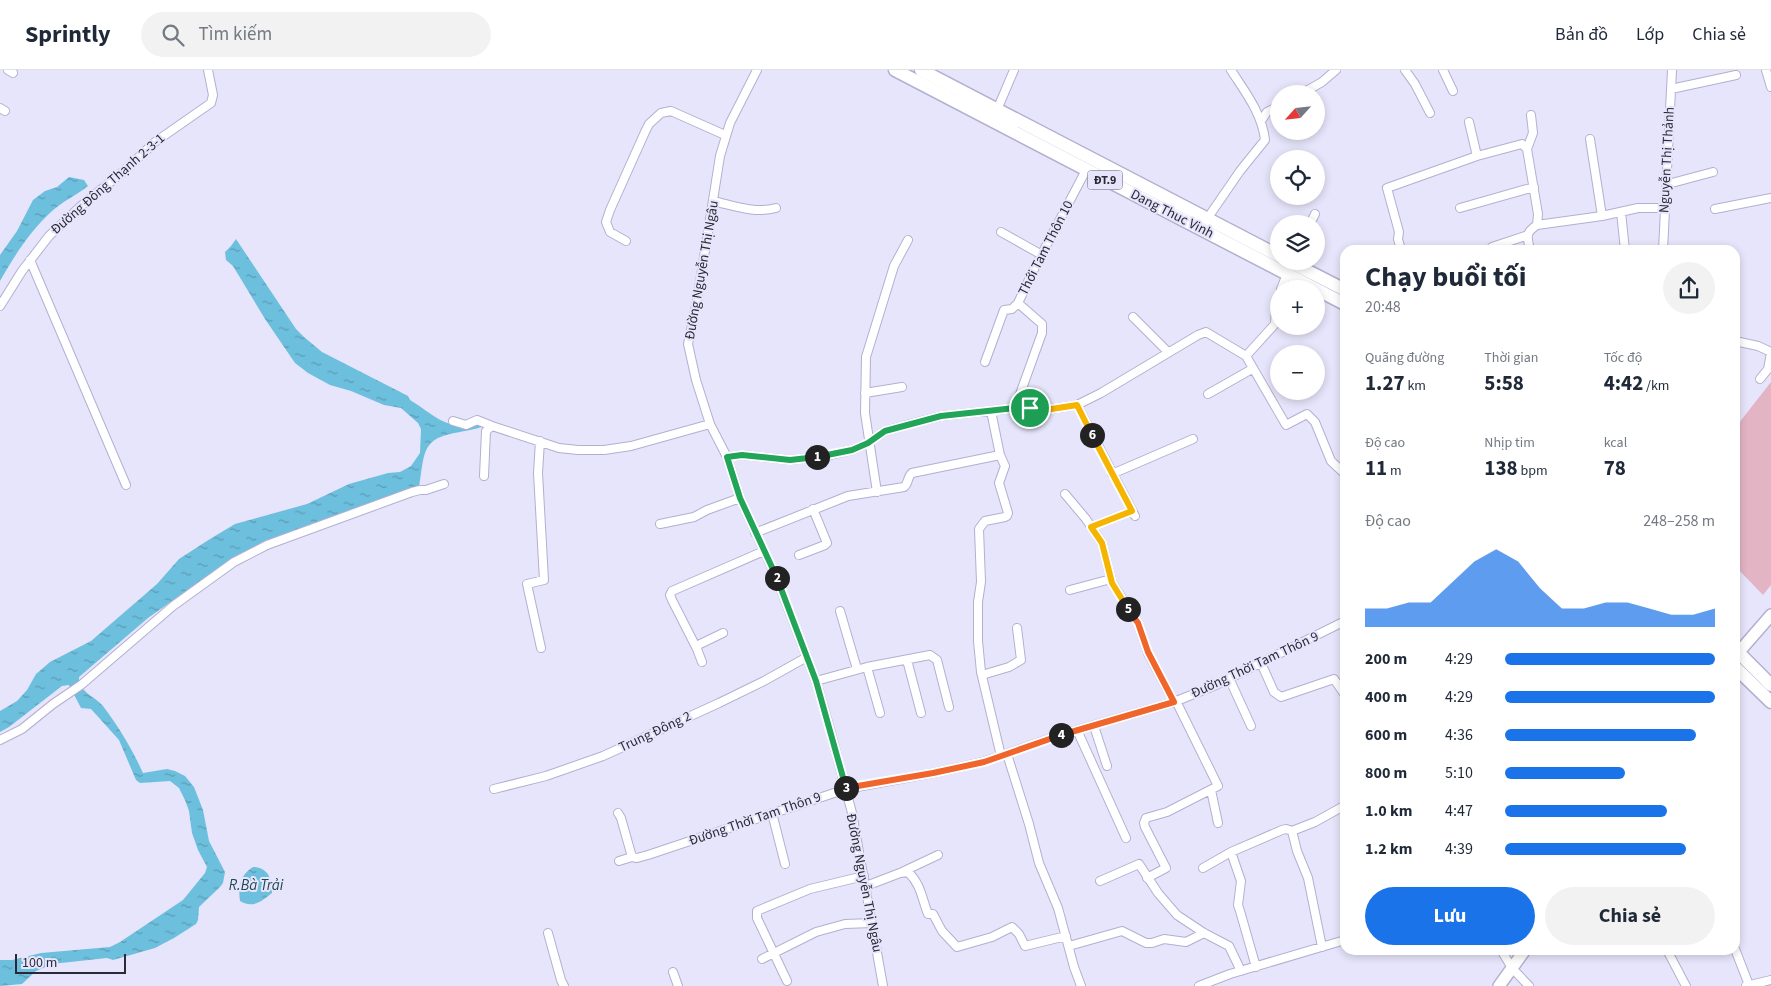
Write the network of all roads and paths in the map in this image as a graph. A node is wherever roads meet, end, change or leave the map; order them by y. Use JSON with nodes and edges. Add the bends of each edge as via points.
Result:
{"nodes":[{"id":1,"x":208,"y":70,"type":"edge"},
{"id":2,"x":757,"y":70,"type":"edge"},
{"id":3,"x":895,"y":70,"type":"edge"},
{"id":4,"x":921,"y":70,"type":"edge"},
{"id":5,"x":1014,"y":70,"type":"edge"},
{"id":6,"x":1231,"y":70,"type":"edge"},
{"id":7,"x":1336,"y":70,"type":"edge"},
{"id":8,"x":1405,"y":70,"type":"edge"},
{"id":9,"x":1443,"y":70,"type":"edge"},
{"id":10,"x":1672,"y":70,"type":"edge"},
{"id":11,"x":1766,"y":70,"type":"edge"},
{"id":12,"x":1736,"y":75,"type":"dead end"},
{"id":13,"x":1317,"y":85,"type":"edge"},
{"id":14,"x":1771,"y":87,"type":"edge"},
{"id":15,"x":1671,"y":89,"type":"junction"},
{"id":16,"x":1453,"y":91,"type":"dead end"},
{"id":17,"x":997,"y":110,"type":"junction"},
{"id":18,"x":1270,"y":110,"type":"edge"},
{"id":19,"x":1430,"y":113,"type":"dead end"},
{"id":20,"x":1531,"y":115,"type":"dead end"},
{"id":21,"x":1261,"y":121,"type":"junction"},
{"id":22,"x":1470,"y":122,"type":"dead end"},
{"id":23,"x":725,"y":134,"type":"junction"},
{"id":24,"x":1590,"y":139,"type":"dead end"},
{"id":25,"x":1527,"y":149,"type":"junction"},
{"id":26,"x":1477,"y":156,"type":"junction"},
{"id":27,"x":1086,"y":170,"type":"junction"},
{"id":28,"x":1713,"y":172,"type":"dead end"},
{"id":29,"x":1668,"y":184,"type":"junction"},
{"id":30,"x":1534,"y":187,"type":"junction"},
{"id":31,"x":1771,"y":198,"type":"edge"},
{"id":32,"x":714,"y":201,"type":"junction"},
{"id":33,"x":776,"y":208,"type":"dead end"},
{"id":34,"x":1460,"y":208,"type":"dead end"},
{"id":35,"x":1665,"y":208,"type":"junction"},
{"id":36,"x":1715,"y":209,"type":"dead end"},
{"id":37,"x":1621,"y":212,"type":"junction"},
{"id":38,"x":1602,"y":216,"type":"junction"},
{"id":39,"x":1206,"y":219,"type":"junction"},
{"id":40,"x":1538,"y":225,"type":"junction"},
{"id":41,"x":1001,"y":232,"type":"dead end"},
{"id":42,"x":1528,"y":235,"type":"junction"},
{"id":43,"x":908,"y":240,"type":"dead end"},
{"id":44,"x":626,"y":241,"type":"dead end"},
{"id":45,"x":1400,"y":245,"type":"edge"},
{"id":46,"x":1500,"y":245,"type":"edge"},
{"id":47,"x":1529,"y":245,"type":"edge"},
{"id":48,"x":1624,"y":245,"type":"edge"},
{"id":49,"x":1663,"y":245,"type":"edge"},
{"id":50,"x":1270,"y":251,"type":"edge"},
{"id":51,"x":1042,"y":255,"type":"junction"},
{"id":52,"x":1270,"y":256,"type":"edge"},
{"id":53,"x":30,"y":260,"type":"junction"},
{"id":54,"x":1295,"y":270,"type":"edge"},
{"id":55,"x":1301,"y":270,"type":"edge"},
{"id":56,"x":1306,"y":280,"type":"edge"},
{"id":57,"x":1340,"y":288,"type":"edge"},
{"id":58,"x":1325,"y":294,"type":"edge"},
{"id":59,"x":1340,"y":301,"type":"edge"},
{"id":60,"x":1018,"y":303,"type":"junction"},
{"id":61,"x":0,"y":306,"type":"edge"},
{"id":62,"x":1134,"y":317,"type":"dead end"},
{"id":63,"x":1270,"y":329,"type":"edge"},
{"id":64,"x":1740,"y":342,"type":"edge"},
{"id":65,"x":1168,"y":352,"type":"junction"},
{"id":66,"x":1771,"y":355,"type":"edge"},
{"id":67,"x":1246,"y":356,"type":"junction"},
{"id":68,"x":985,"y":362,"type":"dead end"},
{"id":69,"x":1252,"y":369,"type":"junction"},
{"id":70,"x":1760,"y":378,"type":"dead end"},
{"id":71,"x":902,"y":387,"type":"dead end"},
{"id":72,"x":865,"y":393,"type":"junction"},
{"id":73,"x":1208,"y":394,"type":"dead end"},
{"id":74,"x":1077,"y":405,"type":"junction"},
{"id":75,"x":1015,"y":408,"type":"junction"},
{"id":76,"x":991,"y":411,"type":"junction"},
{"id":77,"x":453,"y":421,"type":"dead end"},
{"id":78,"x":710,"y":424,"type":"junction"},
{"id":79,"x":492,"y":426,"type":"junction"},
{"id":80,"x":1193,"y":439,"type":"dead end"},
{"id":81,"x":540,"y":441,"type":"junction"},
{"id":82,"x":868,"y":443,"type":"junction"},
{"id":83,"x":1000,"y":455,"type":"junction"},
{"id":84,"x":727,"y":457,"type":"junction"},
{"id":85,"x":1340,"y":469,"type":"edge"},
{"id":86,"x":1112,"y":474,"type":"junction"},
{"id":87,"x":484,"y":476,"type":"dead end"},
{"id":88,"x":444,"y":484,"type":"dead end"},
{"id":89,"x":126,"y":485,"type":"dead end"},
{"id":90,"x":877,"y":492,"type":"junction"},
{"id":91,"x":1065,"y":494,"type":"dead end"},
{"id":92,"x":740,"y":498,"type":"junction"},
{"id":93,"x":813,"y":509,"type":"junction"},
{"id":94,"x":660,"y":524,"type":"dead end"},
{"id":95,"x":1091,"y":527,"type":"junction"},
{"id":96,"x":755,"y":533,"type":"junction"},
{"id":97,"x":764,"y":551,"type":"junction"},
{"id":98,"x":799,"y":555,"type":"dead end"},
{"id":99,"x":1111,"y":579,"type":"junction"},
{"id":100,"x":1070,"y":590,"type":"dead end"},
{"id":101,"x":840,"y":610,"type":"dead end"},
{"id":102,"x":1771,"y":615,"type":"edge"},
{"id":103,"x":1340,"y":624,"type":"edge"},
{"id":104,"x":1017,"y":628,"type":"dead end"},
{"id":105,"x":723,"y":633,"type":"dead end"},
{"id":106,"x":696,"y":646,"type":"junction"},
{"id":107,"x":541,"y":648,"type":"dead end"},
{"id":108,"x":1740,"y":649,"type":"edge"},
{"id":109,"x":807,"y":657,"type":"junction"},
{"id":110,"x":1740,"y":657,"type":"edge"},
{"id":111,"x":907,"y":660,"type":"junction"},
{"id":112,"x":702,"y":662,"type":"dead end"},
{"id":113,"x":1261,"y":663,"type":"junction"},
{"id":114,"x":867,"y":667,"type":"junction"},
{"id":115,"x":857,"y":669,"type":"junction"},
{"id":116,"x":1740,"y":672,"type":"edge"},
{"id":117,"x":982,"y":675,"type":"junction"},
{"id":118,"x":1229,"y":678,"type":"junction"},
{"id":119,"x":816,"y":681,"type":"junction"},
{"id":120,"x":1771,"y":685,"type":"edge"},
{"id":121,"x":1340,"y":688,"type":"edge"},
{"id":122,"x":1175,"y":702,"type":"junction"},
{"id":123,"x":1771,"y":702,"type":"edge"},
{"id":124,"x":949,"y":707,"type":"dead end"},
{"id":125,"x":880,"y":713,"type":"dead end"},
{"id":126,"x":921,"y":713,"type":"dead end"},
{"id":127,"x":1094,"y":726,"type":"junction"},
{"id":128,"x":1251,"y":726,"type":"dead end"},
{"id":129,"x":1077,"y":730,"type":"junction"},
{"id":130,"x":0,"y":740,"type":"edge"},
{"id":131,"x":1004,"y":755,"type":"junction"},
{"id":132,"x":1107,"y":766,"type":"dead end"},
{"id":133,"x":846,"y":788,"type":"junction"},
{"id":134,"x":494,"y":789,"type":"dead end"},
{"id":135,"x":1210,"y":790,"type":"junction"},
{"id":136,"x":1340,"y":808,"type":"edge"},
{"id":137,"x":618,"y":813,"type":"dead end"},
{"id":138,"x":772,"y":813,"type":"junction"},
{"id":139,"x":1218,"y":823,"type":"dead end"},
{"id":140,"x":1292,"y":831,"type":"junction"},
{"id":141,"x":1126,"y":838,"type":"dead end"},
{"id":142,"x":1231,"y":852,"type":"junction"},
{"id":143,"x":938,"y":855,"type":"dead end"},
{"id":144,"x":632,"y":857,"type":"junction"},
{"id":145,"x":619,"y":861,"type":"dead end"},
{"id":146,"x":785,"y":864,"type":"dead end"},
{"id":147,"x":1203,"y":868,"type":"dead end"},
{"id":148,"x":900,"y":873,"type":"junction"},
{"id":149,"x":864,"y":876,"type":"junction"},
{"id":150,"x":1147,"y":878,"type":"junction"},
{"id":151,"x":1100,"y":881,"type":"dead end"},
{"id":152,"x":866,"y":886,"type":"junction"},
{"id":153,"x":872,"y":923,"type":"junction"},
{"id":154,"x":548,"y":933,"type":"dead end"},
{"id":155,"x":1204,"y":933,"type":"junction"},
{"id":156,"x":1066,"y":936,"type":"junction"},
{"id":157,"x":1340,"y":942,"type":"edge"},
{"id":158,"x":1069,"y":946,"type":"junction"},
{"id":159,"x":1322,"y":947,"type":"junction"},
{"id":160,"x":774,"y":952,"type":"junction"},
{"id":161,"x":1504,"y":955,"type":"edge"},
{"id":162,"x":1521,"y":955,"type":"edge"},
{"id":163,"x":1670,"y":955,"type":"edge"},
{"id":164,"x":1738,"y":955,"type":"edge"},
{"id":165,"x":762,"y":959,"type":"dead end"},
{"id":166,"x":1256,"y":967,"type":"junction"},
{"id":167,"x":1512,"y":968,"type":"junction"},
{"id":168,"x":1241,"y":971,"type":"junction"},
{"id":169,"x":672,"y":972,"type":"dead end"},
{"id":170,"x":786,"y":980,"type":"dead end"},
{"id":171,"x":1771,"y":980,"type":"edge"},
{"id":172,"x":1752,"y":985,"type":"edge"},
{"id":173,"x":564,"y":986,"type":"edge"},
{"id":174,"x":678,"y":986,"type":"edge"},
{"id":175,"x":883,"y":986,"type":"edge"},
{"id":176,"x":1081,"y":986,"type":"edge"},
{"id":177,"x":1199,"y":986,"type":"edge"},
{"id":178,"x":1499,"y":986,"type":"edge"},
{"id":179,"x":1529,"y":986,"type":"edge"},
{"id":180,"x":1686,"y":986,"type":"edge"}],
"edges":[{"from":1,"to":53,"type":"street","name":"Đường Đông Thạnh 2-3-1","via":[[213,95],[211,103],[155,142],[81,206],[49,236]]},
{"from":2,"to":23,"type":"street","name":"Đường Nguyễn Thị Ngâu"},
{"from":3,"to":27,"type":"main road","name":"Dang Thuc Vinh","number":"ĐT.9"},
{"from":4,"to":17,"type":"main road","name":"Dang Thuc Vinh","number":"ĐT.9"},
{"from":5,"to":17,"type":"street"},
{"from":6,"to":21,"type":"street"},
{"from":7,"to":13,"type":"street"},
{"from":8,"to":19,"type":"street"},
{"from":9,"to":16,"type":"street"},
{"from":10,"to":15,"type":"street","name":"Nguyễn Thị Thảnh"},
{"from":11,"to":14,"type":"street"},
{"from":12,"to":15,"type":"street"},
{"from":15,"to":29,"type":"street","name":"Nguyễn Thị Thảnh"},
{"from":17,"to":39,"type":"main road","name":"Dang Thuc Vinh","number":"ĐT.9"},
{"from":18,"to":21,"type":"street"},
{"from":20,"to":25,"type":"street","via":[[1533,132]]},
{"from":21,"to":39,"type":"street","via":[[1265,140]]},
{"from":22,"to":26,"type":"street"},
{"from":23,"to":32,"type":"street","name":"Đường Nguyễn Thị Ngâu"},
{"from":23,"to":44,"type":"street","via":[[671,111],[656,117],[645,132],[606,222],[610,232]]},
{"from":24,"to":38,"type":"street"},
{"from":25,"to":26,"type":"street","via":[[1522,144]]},
{"from":25,"to":30,"type":"street"},
{"from":26,"to":45,"type":"street","via":[[1387,188]]},
{"from":27,"to":51,"type":"street","name":"Thới Tam Thôn 10"},
{"from":27,"to":52,"type":"main road","name":"Dang Thuc Vinh","number":"ĐT.9"},
{"from":28,"to":29,"type":"street"},
{"from":29,"to":35,"type":"street","name":"Nguyễn Thị Thảnh"},
{"from":30,"to":34,"type":"street"},
{"from":30,"to":40,"type":"street"},
{"from":31,"to":36,"type":"street"},
{"from":32,"to":33,"type":"street","via":[[748,210]]},
{"from":32,"to":78,"type":"street","name":"Đường Nguyễn Thị Ngâu","via":[[688,344]]},
{"from":35,"to":37,"type":"street"},
{"from":35,"to":49,"type":"street","name":"Nguyễn Thị Thảnh"},
{"from":37,"to":38,"type":"street"},
{"from":37,"to":48,"type":"street"},
{"from":38,"to":40,"type":"street"},
{"from":39,"to":50,"type":"main road","name":"Dang Thuc Vinh","number":"ĐT.9"},
{"from":40,"to":42,"type":"street"},
{"from":41,"to":51,"type":"street"},
{"from":42,"to":46,"type":"street"},
{"from":42,"to":47,"type":"street"},
{"from":43,"to":72,"type":"street","via":[[894,266],[866,357]]},
{"from":51,"to":60,"type":"street","name":"Thới Tam Thôn 10"},
{"from":53,"to":61,"type":"street","name":"Đường Đông Thạnh 2-3-1"},
{"from":53,"to":89,"type":"street"},
{"from":54,"to":56,"type":"main road","name":"Dang Thuc Vinh","number":"ĐT.9"},
{"from":55,"to":57,"type":"main road","name":"Dang Thuc Vinh","number":"ĐT.9"},
{"from":58,"to":59,"type":"main road","name":"Dang Thuc Vinh","number":"ĐT.9"},
{"from":60,"to":68,"type":"street","via":[[1012,309],[1004,310]]},
{"from":60,"to":75,"type":"street","name":"Thới Tam Thôn 10","via":[[1042,324],[1042,334]]},
{"from":62,"to":65,"type":"street"},
{"from":63,"to":67,"type":"street"},
{"from":64,"to":66,"type":"street","via":[[1758,346]]},
{"from":65,"to":67,"type":"street","via":[[1206,332]]},
{"from":65,"to":74,"type":"street"},
{"from":66,"to":70,"type":"street","via":[[1768,368]]},
{"from":67,"to":69,"type":"street"},
{"from":69,"to":73,"type":"street"},
{"from":69,"to":85,"type":"street","via":[[1286,425],[1307,414],[1315,422],[1331,461]]},
{"from":71,"to":72,"type":"street"},
{"from":72,"to":82,"type":"street"},
{"from":74,"to":75,"type":"street","via":[[1045,410]]},
{"from":74,"to":86,"type":"street"},
{"from":75,"to":76,"type":"street"},
{"from":76,"to":82,"type":"street","via":[[941,416],[910,424],[885,431]]},
{"from":76,"to":83,"type":"street"},
{"from":77,"to":79,"type":"street","via":[[466,425],[477,420]]},
{"from":78,"to":81,"type":"street","via":[[632,446],[604,450],[559,448]]},
{"from":78,"to":84,"type":"street","name":"Đường Nguyễn Thị Ngâu"},
{"from":79,"to":81,"type":"street"},
{"from":79,"to":87,"type":"street","via":[[486,431]]},
{"from":80,"to":86,"type":"street"},
{"from":81,"to":107,"type":"street","via":[[538,473],[544,580],[527,584]]},
{"from":82,"to":84,"type":"street","via":[[825,456],[790,460],[742,455]]},
{"from":82,"to":90,"type":"street"},
{"from":83,"to":90,"type":"street","via":[[912,473],[904,487]]},
{"from":83,"to":117,"type":"street","via":[[1004,466],[999,482],[1008,516],[985,521],[980,529],[978,641]]},
{"from":84,"to":92,"type":"street","name":"Đường Nguyễn Thị Ngâu"},
{"from":86,"to":95,"type":"street","via":[[1133,513]]},
{"from":88,"to":130,"type":"street","via":[[277,542],[234,562],[173,606],[81,685],[22,729]]},
{"from":90,"to":93,"type":"street","via":[[848,496]]},
{"from":91,"to":95,"type":"street"},
{"from":92,"to":94,"type":"street","via":[[694,517]]},
{"from":92,"to":96,"type":"street","name":"Đường Nguyễn Thị Ngâu"},
{"from":93,"to":96,"type":"street"},
{"from":93,"to":98,"type":"street","via":[[827,543]]},
{"from":95,"to":99,"type":"street","via":[[1102,543]]},
{"from":96,"to":97,"type":"street","name":"Đường Nguyễn Thị Ngâu"},
{"from":97,"to":106,"type":"street","via":[[672,590],[672,600]]},
{"from":97,"to":109,"type":"street","name":"Đường Nguyễn Thị Ngâu"},
{"from":99,"to":100,"type":"street"},
{"from":99,"to":122,"type":"street","via":[[1138,623],[1148,652]]},
{"from":101,"to":115,"type":"street"},
{"from":102,"to":108,"type":"main road"},
{"from":103,"to":113,"type":"street","name":"Đường Thời Tam Thôn 9"},
{"from":104,"to":117,"type":"street","via":[[1020,660]]},
{"from":105,"to":106,"type":"street"},
{"from":106,"to":112,"type":"street"},
{"from":109,"to":119,"type":"street","name":"Đường Nguyễn Thị Ngâu"},
{"from":109,"to":134,"type":"street","name":"Trung Đông 2","via":[[764,682],[604,756]]},
{"from":110,"to":120,"type":"main road"},
{"from":111,"to":114,"type":"street"},
{"from":111,"to":124,"type":"street","via":[[930,655],[937,660]]},
{"from":111,"to":126,"type":"street"},
{"from":113,"to":118,"type":"street","name":"Đường Thời Tam Thôn 9"},
{"from":113,"to":121,"type":"street","via":[[1274,692],[1281,697],[1334,679]]},
{"from":114,"to":115,"type":"street"},
{"from":114,"to":125,"type":"street"},
{"from":115,"to":119,"type":"street"},
{"from":116,"to":123,"type":"main road"},
{"from":117,"to":131,"type":"street"},
{"from":118,"to":122,"type":"street","name":"Đường Thời Tam Thôn 9"},
{"from":118,"to":128,"type":"street"},
{"from":119,"to":133,"type":"street","name":"Đường Nguyễn Thị Ngâu"},
{"from":122,"to":127,"type":"street","name":"Đường Thời Tam Thôn 9"},
{"from":122,"to":135,"type":"street","via":[[1218,786]]},
{"from":127,"to":129,"type":"street","name":"Đường Thời Tam Thôn 9"},
{"from":127,"to":132,"type":"street"},
{"from":129,"to":131,"type":"street","name":"Đường Thời Tam Thôn 9"},
{"from":129,"to":141,"type":"street"},
{"from":131,"to":133,"type":"street","name":"Đường Thời Tam Thôn 9","via":[[933,773]]},
{"from":131,"to":156,"type":"street"},
{"from":133,"to":138,"type":"street","name":"Đường Thời Tam Thôn 9"},
{"from":133,"to":149,"type":"street","name":"Đường Nguyễn Thị Ngâu"},
{"from":135,"to":139,"type":"street"},
{"from":135,"to":150,"type":"street","via":[[1168,812],[1146,818],[1145,827],[1166,868]]},
{"from":136,"to":140,"type":"street"},
{"from":137,"to":144,"type":"street"},
{"from":138,"to":144,"type":"street","name":"Đường Thời Tam Thôn 9","via":[[648,855]]},
{"from":138,"to":146,"type":"street"},
{"from":140,"to":142,"type":"street","via":[[1282,830]]},
{"from":140,"to":159,"type":"street","via":[[1308,878]]},
{"from":142,"to":147,"type":"street"},
{"from":142,"to":166,"type":"street","via":[[1241,881],[1238,905]]},
{"from":143,"to":148,"type":"street"},
{"from":144,"to":145,"type":"street","name":"Đường Thời Tam Thôn 9"},
{"from":148,"to":152,"type":"street"},
{"from":148,"to":156,"type":"street","via":[[908,872],[915,879],[928,914],[933,914],[942,931],[957,947],[992,937],[1012,927],[1025,946]]},
{"from":149,"to":152,"type":"street","name":"Đường Nguyễn Thị Ngâu"},
{"from":149,"to":160,"type":"street","via":[[810,889],[757,911],[757,918]]},
{"from":150,"to":151,"type":"street","via":[[1139,864]]},
{"from":150,"to":155,"type":"street","via":[[1177,915]]},
{"from":152,"to":153,"type":"street","name":"Đường Nguyễn Thị Ngâu"},
{"from":153,"to":160,"type":"street","via":[[845,924],[816,932]]},
{"from":153,"to":175,"type":"street","name":"Đường Nguyễn Thị Ngâu"},
{"from":154,"to":173,"type":"street"},
{"from":155,"to":158,"type":"street","via":[[1186,942],[1164,940],[1146,943],[1122,931]]},
{"from":155,"to":168,"type":"street","via":[[1229,946]]},
{"from":156,"to":158,"type":"street"},
{"from":157,"to":159,"type":"street"},
{"from":158,"to":176,"type":"street"},
{"from":159,"to":166,"type":"street"},
{"from":160,"to":165,"type":"street"},
{"from":160,"to":170,"type":"street"},
{"from":161,"to":167,"type":"street"},
{"from":162,"to":167,"type":"main road"},
{"from":163,"to":180,"type":"street"},
{"from":164,"to":172,"type":"street"},
{"from":166,"to":168,"type":"street"},
{"from":167,"to":178,"type":"main road"},
{"from":167,"to":179,"type":"street"},
{"from":168,"to":177,"type":"street"},
{"from":169,"to":174,"type":"street"},
{"from":171,"to":172,"type":"street"}]}
